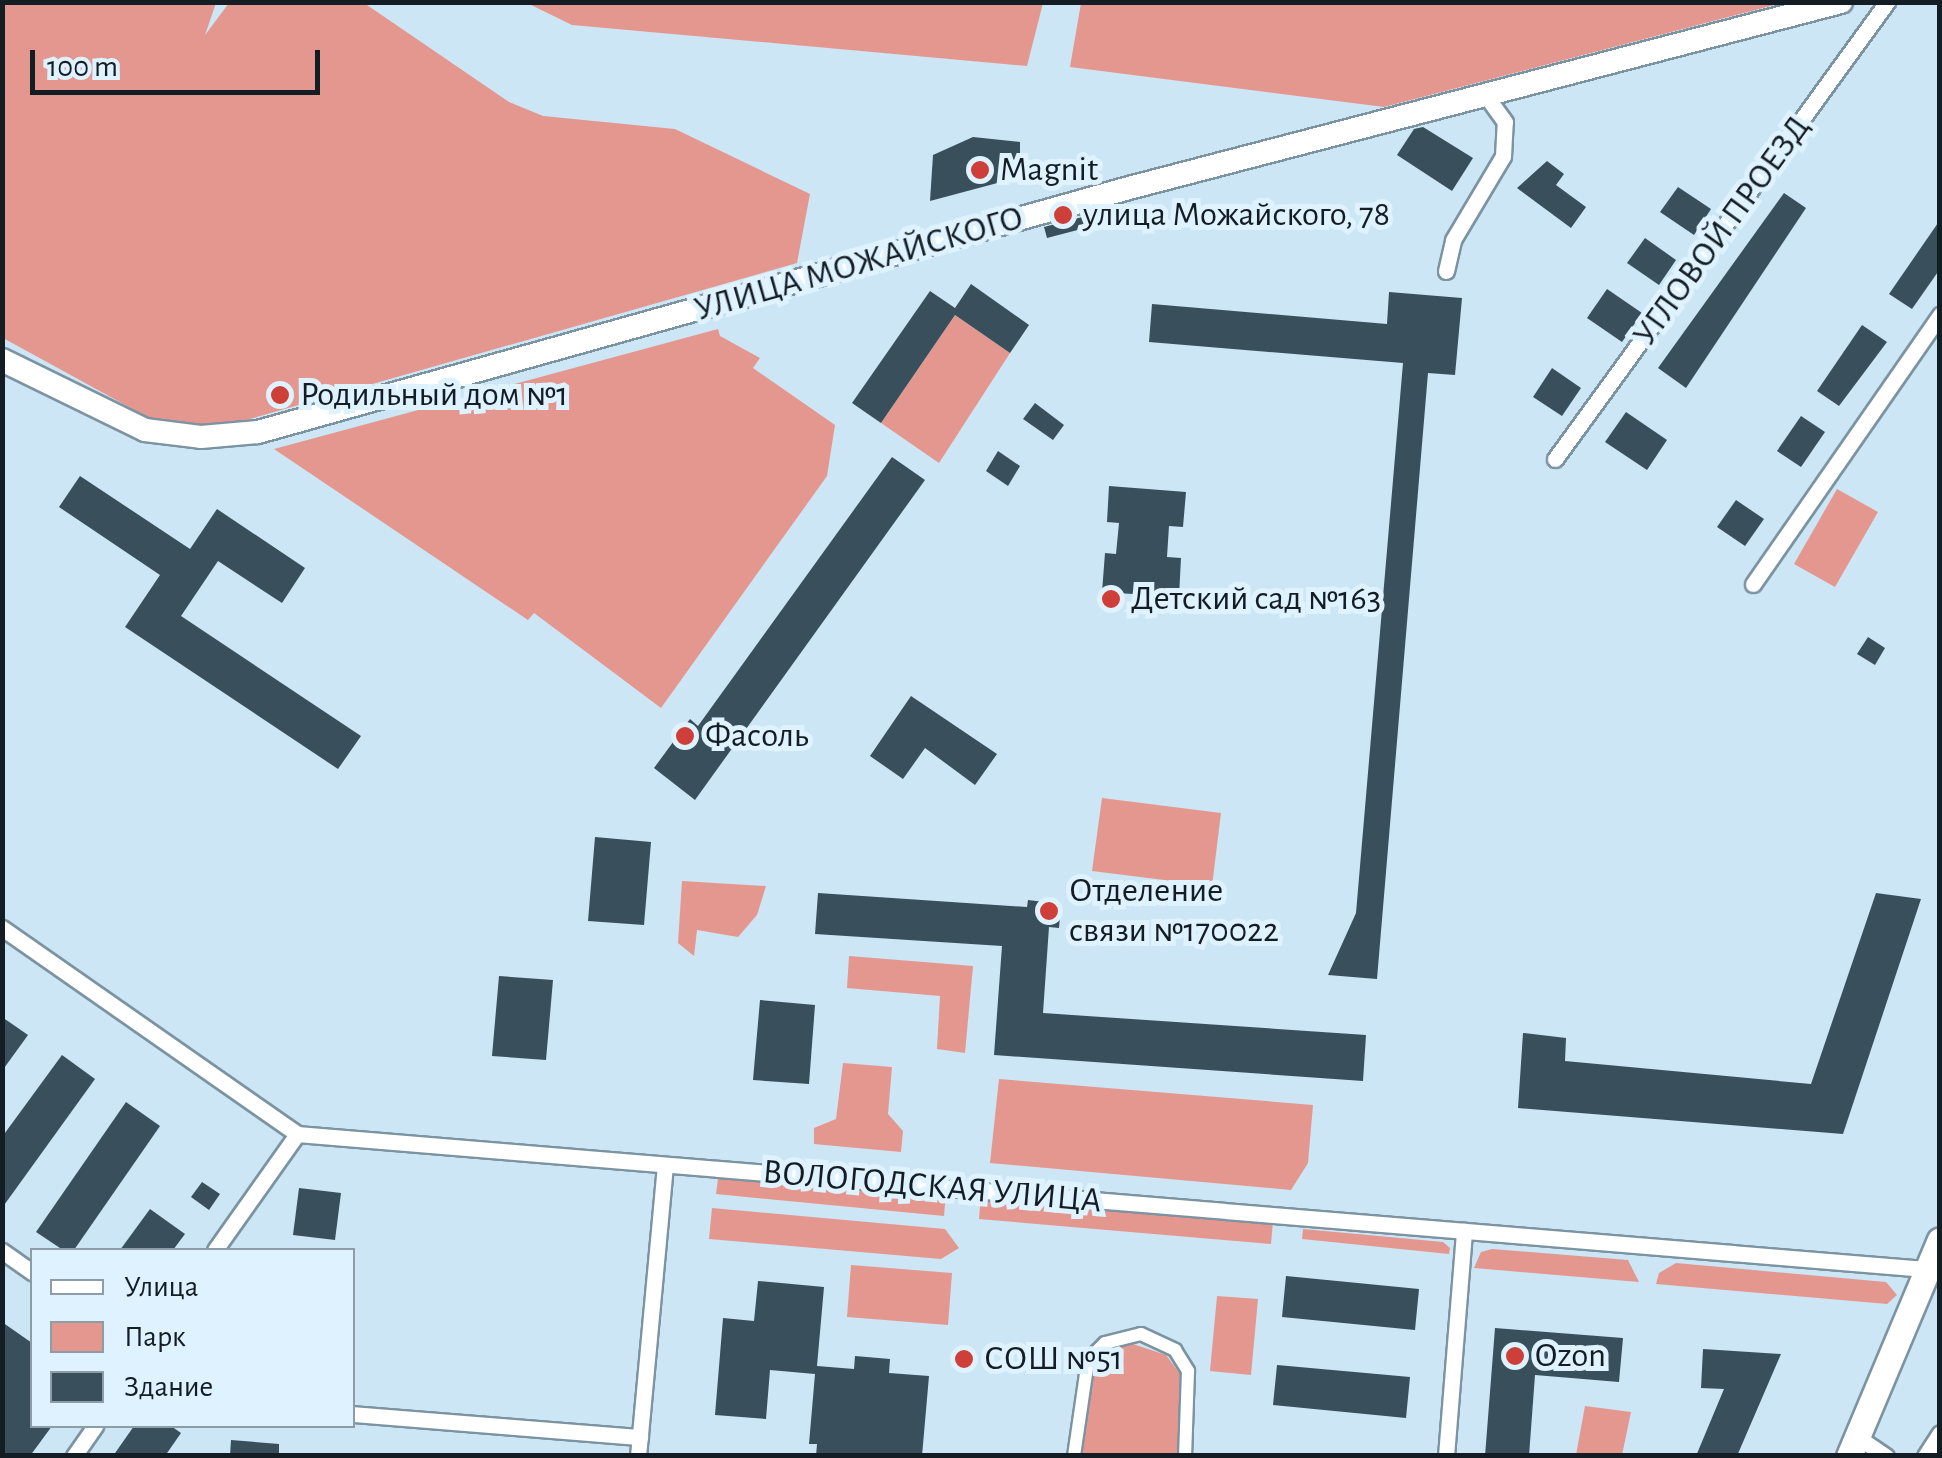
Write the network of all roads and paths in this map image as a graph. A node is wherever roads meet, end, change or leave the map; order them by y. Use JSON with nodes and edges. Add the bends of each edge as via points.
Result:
{"nodes":[{"id":1,"x":1841,"y":2,"type":"edge"},
{"id":2,"x":1887,"y":2,"type":"edge"},
{"id":3,"x":1486,"y":97,"type":"junction"},
{"id":4,"x":1446,"y":271,"type":"dead end"},
{"id":5,"x":1940,"y":316,"type":"edge"},
{"id":6,"x":2,"y":360,"type":"edge"},
{"id":7,"x":1556,"y":460,"type":"dead end"},
{"id":8,"x":1753,"y":584,"type":"dead end"},
{"id":9,"x":2,"y":928,"type":"edge"},
{"id":10,"x":296,"y":1134,"type":"junction"},
{"id":11,"x":665,"y":1165,"type":"junction"},
{"id":12,"x":1464,"y":1231,"type":"junction"},
{"id":13,"x":1940,"y":1240,"type":"edge"},
{"id":14,"x":216,"y":1248,"type":"edge"},
{"id":15,"x":2,"y":1251,"type":"edge"},
{"id":16,"x":1925,"y":1269,"type":"junction"},
{"id":17,"x":30,"y":1271,"type":"edge"},
{"id":18,"x":1076,"y":1373,"type":"dead end"},
{"id":19,"x":355,"y":1414,"type":"edge"},
{"id":20,"x":94,"y":1428,"type":"edge"},
{"id":21,"x":1940,"y":1432,"type":"edge"},
{"id":22,"x":640,"y":1437,"type":"junction"},
{"id":23,"x":1852,"y":1446,"type":"edge"},
{"id":24,"x":74,"y":1456,"type":"edge"},
{"id":25,"x":638,"y":1456,"type":"edge"},
{"id":26,"x":1071,"y":1456,"type":"edge"},
{"id":27,"x":1185,"y":1456,"type":"edge"},
{"id":28,"x":1446,"y":1456,"type":"edge"},
{"id":29,"x":1886,"y":1456,"type":"edge"},
{"id":30,"x":1924,"y":1456,"type":"edge"}],
"edges":[{"from":1,"to":3,"type":"main road","name":"УЛИЦА МОЖАЙСКОГО"},
{"from":2,"to":7,"type":"street","name":"УГЛОВОЙ ПРОЕЗД"},
{"from":3,"to":4,"type":"street","via":[[1505,122],[1504,156],[1453,240]]},
{"from":3,"to":6,"type":"main road","name":"УЛИЦА МОЖАЙСКОГО","via":[[1129,188],[244,434],[202,438],[145,430]]},
{"from":5,"to":8,"type":"street"},
{"from":9,"to":10,"type":"street"},
{"from":10,"to":11,"type":"street","name":"ВОЛОГОДСКАЯ УЛИЦА"},
{"from":10,"to":14,"type":"street"},
{"from":11,"to":12,"type":"street","name":"ВОЛОГОДСКАЯ УЛИЦА"},
{"from":11,"to":22,"type":"street"},
{"from":12,"to":16,"type":"street","name":"ВОЛОГОДСКАЯ УЛИЦА"},
{"from":12,"to":28,"type":"street"},
{"from":13,"to":16,"type":"main road"},
{"from":15,"to":17,"type":"street"},
{"from":16,"to":23,"type":"main road"},
{"from":18,"to":26,"type":"street"},
{"from":19,"to":22,"type":"street"},
{"from":20,"to":24,"type":"street"},
{"from":21,"to":30,"type":"street"},
{"from":22,"to":25,"type":"street"},
{"from":23,"to":29,"type":"street"},
{"from":26,"to":27,"type":"street","via":[[1088,1360],[1116,1337],[1141,1334],[1174,1350],[1188,1371]]}]}
